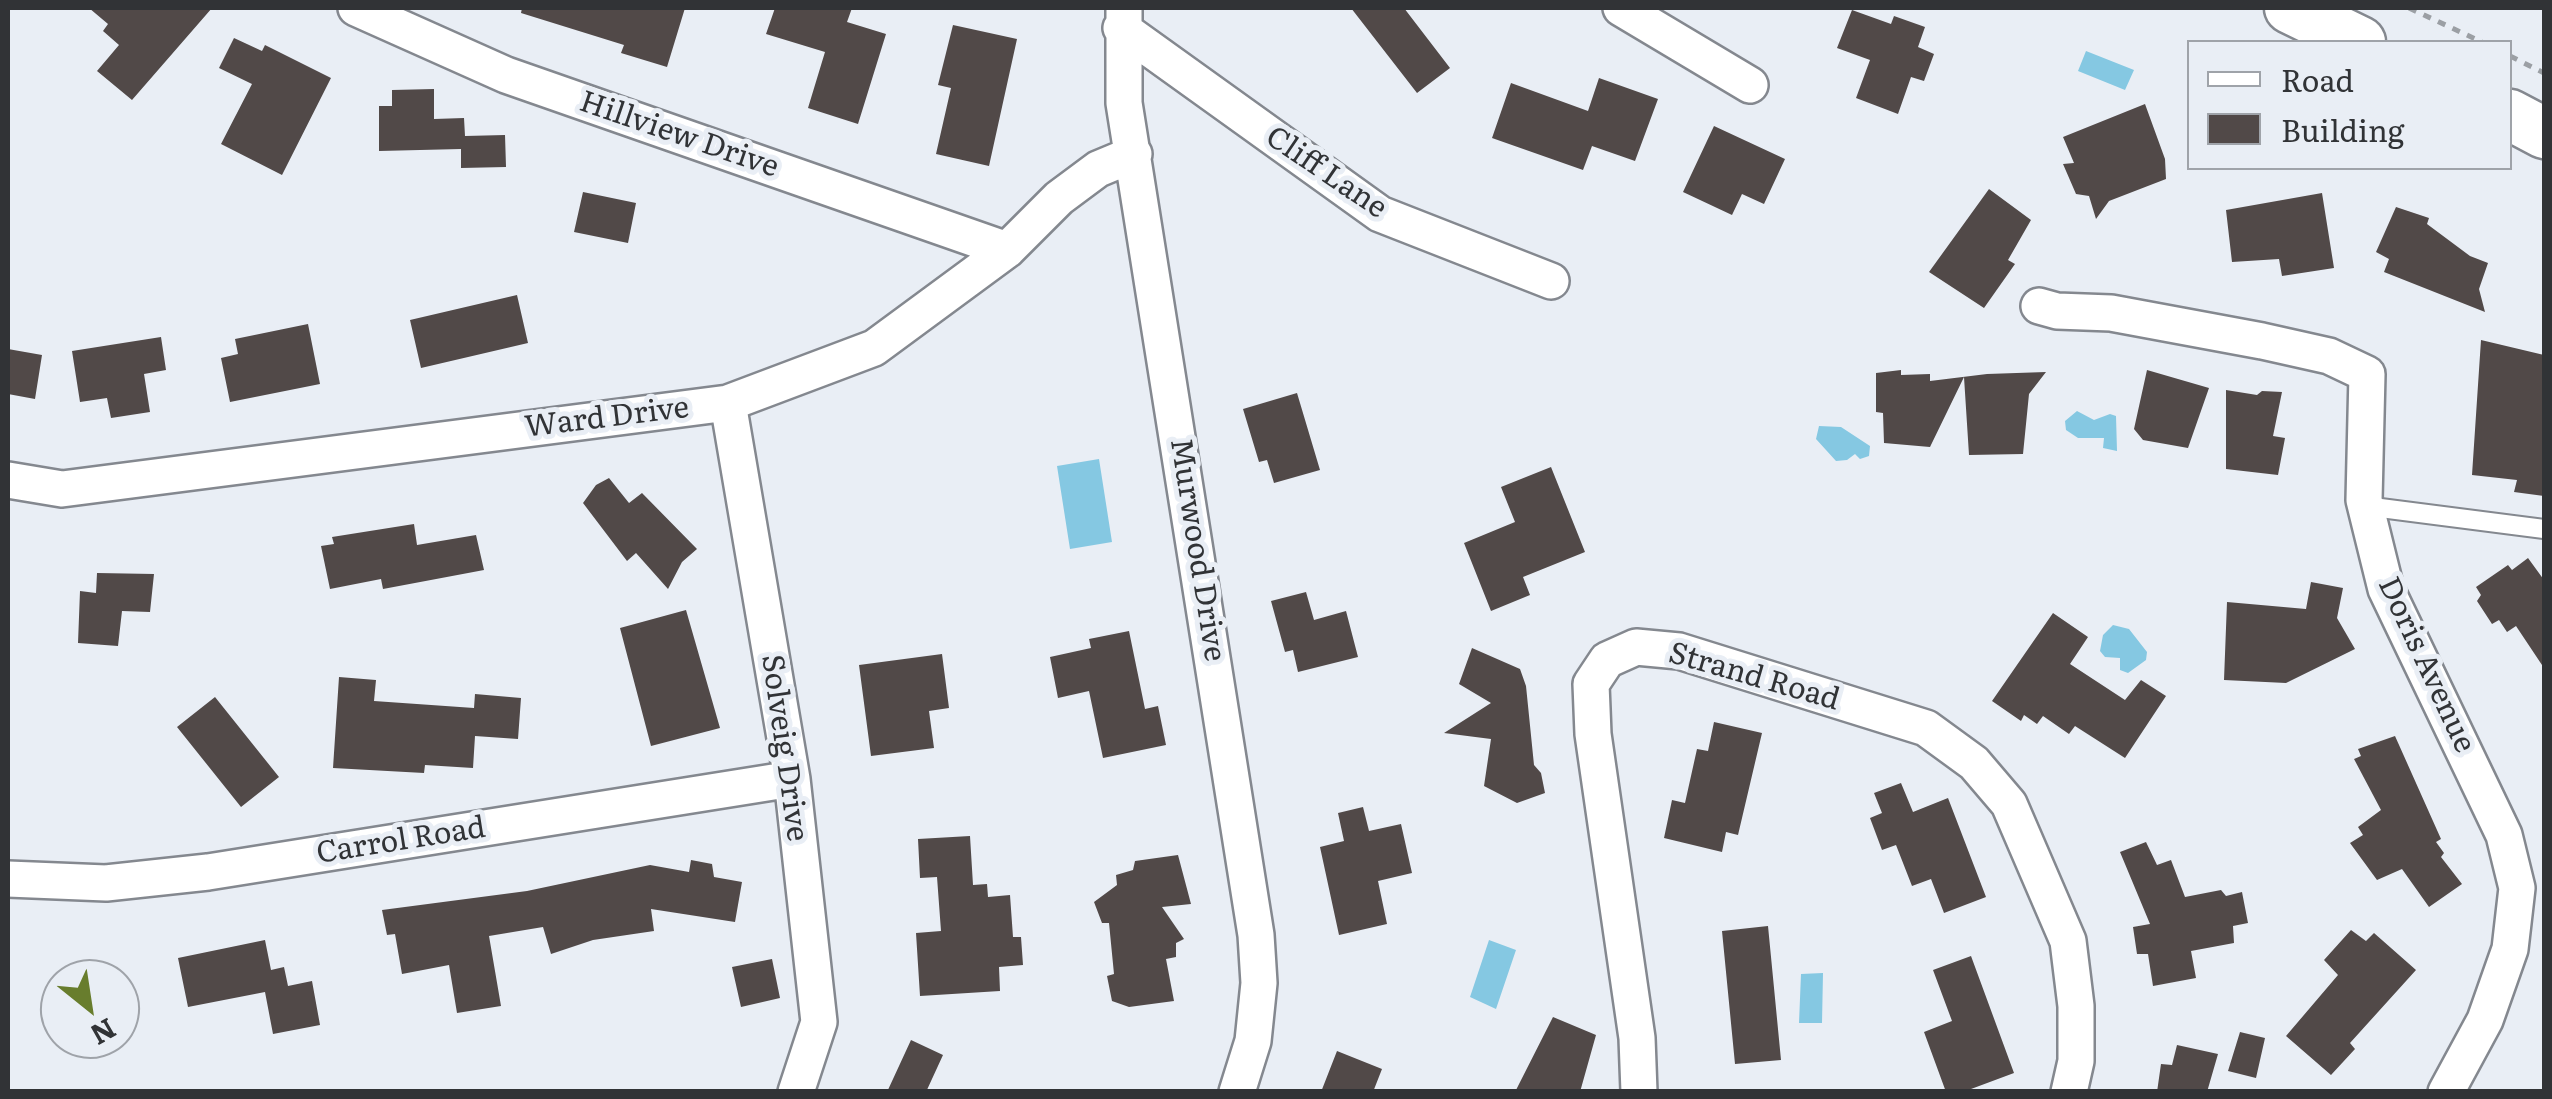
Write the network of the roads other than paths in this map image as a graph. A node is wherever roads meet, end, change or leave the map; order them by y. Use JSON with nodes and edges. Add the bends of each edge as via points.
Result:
{"nodes":[{"id":1,"x":356,"y":8,"type":"edge"},
{"id":2,"x":1621,"y":8,"type":"edge"},
{"id":3,"x":2290,"y":8,"type":"edge"},
{"id":4,"x":1123,"y":18,"type":"edge"},
{"id":5,"x":2356,"y":40,"type":"edge"},
{"id":6,"x":1750,"y":85,"type":"dead end"},
{"id":7,"x":2512,"y":117,"type":"edge"},
{"id":8,"x":2544,"y":132,"type":"edge"},
{"id":9,"x":1134,"y":154,"type":"junction"},
{"id":10,"x":1007,"y":250,"type":"junction"},
{"id":11,"x":1551,"y":281,"type":"dead end"},
{"id":12,"x":2039,"y":306,"type":"dead end"},
{"id":13,"x":728,"y":402,"type":"junction"},
{"id":14,"x":8,"y":480,"type":"edge"},
{"id":15,"x":2365,"y":506,"type":"junction"},
{"id":16,"x":2544,"y":529,"type":"edge"},
{"id":17,"x":792,"y":779,"type":"junction"},
{"id":18,"x":8,"y":879,"type":"edge"},
{"id":19,"x":796,"y":1092,"type":"edge"},
{"id":20,"x":1237,"y":1092,"type":"edge"},
{"id":21,"x":1639,"y":1092,"type":"edge"},
{"id":22,"x":2068,"y":1092,"type":"edge"},
{"id":23,"x":2446,"y":1092,"type":"edge"}],
"edges":[{"from":1,"to":10,"type":"street","name":"Hillview Drive","via":[[506,75]]},
{"from":2,"to":6,"type":"street"},
{"from":3,"to":5,"type":"main road"},
{"from":4,"to":9,"type":"street","name":"Murwood Drive","via":[[1124,103]]},
{"from":4,"to":11,"type":"street","name":"Cliff Lane","via":[[1380,214]]},
{"from":7,"to":8,"type":"main road"},
{"from":9,"to":10,"type":"street","name":"Ward Drive","via":[[1098,169]]},
{"from":9,"to":20,"type":"street","name":"Murwood Drive","via":[[1256,936],[1254,1041]]},
{"from":10,"to":13,"type":"street","name":"Ward Drive","via":[[874,348]]},
{"from":12,"to":15,"type":"street","name":"Doris Avenue","via":[[2262,341],[2328,356],[2367,374]]},
{"from":13,"to":14,"type":"street","name":"Ward Drive","via":[[62,489]]},
{"from":13,"to":17,"type":"street","name":"Solveig Drive"},
{"from":15,"to":16,"type":"lane"},
{"from":15,"to":23,"type":"street","name":"Doris Avenue","via":[[2386,589],[2492,806],[2517,888],[2510,949],[2486,1020]]},
{"from":17,"to":18,"type":"street","name":"Carrol Road","via":[[208,872],[106,883]]},
{"from":17,"to":19,"type":"street","name":"Solveig Drive","via":[[819,1022]]},
{"from":21,"to":22,"type":"street","name":"Strand Road","via":[[1591,684],[1606,660],[1636,647],[1679,651],[1926,728],[1974,763],[2009,804],[2068,941],[2076,1061]]}]}
